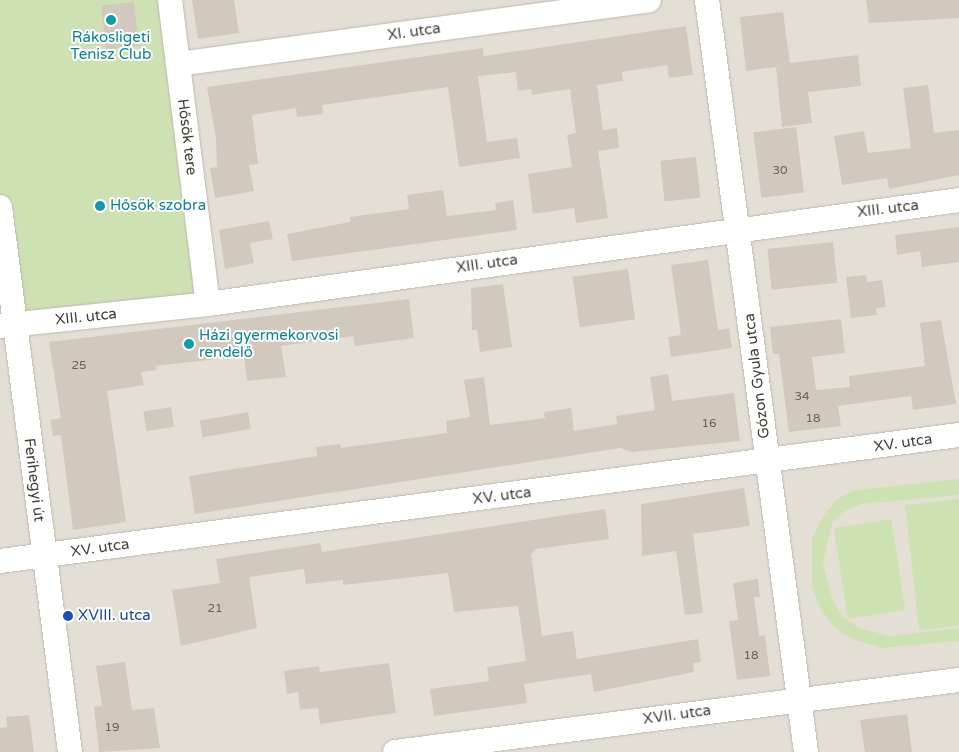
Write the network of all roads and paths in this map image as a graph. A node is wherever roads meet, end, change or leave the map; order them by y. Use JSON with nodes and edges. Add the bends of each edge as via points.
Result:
{"nodes":[{"id":1,"x":170,"y":0,"type":"edge"},
{"id":2,"x":649,"y":0,"type":"edge"},
{"id":3,"x":706,"y":0,"type":"edge"},
{"id":4,"x":178,"y":64,"type":"junction"},
{"id":5,"x":959,"y":200,"type":"edge"},
{"id":6,"x":0,"y":207,"type":"edge"},
{"id":7,"x":739,"y":228,"type":"junction"},
{"id":8,"x":208,"y":304,"type":"junction"},
{"id":9,"x":7,"y":326,"type":"edge"},
{"id":10,"x":959,"y":435,"type":"edge"},
{"id":11,"x":767,"y":462,"type":"junction"},
{"id":12,"x":44,"y":555,"type":"junction"},
{"id":13,"x":0,"y":561,"type":"edge"},
{"id":14,"x":959,"y":680,"type":"edge"},
{"id":15,"x":800,"y":698,"type":"junction"},
{"id":16,"x":70,"y":752,"type":"edge"},
{"id":17,"x":395,"y":752,"type":"edge"},
{"id":18,"x":806,"y":752,"type":"edge"}],
"edges":[{"from":1,"to":4,"type":"street","name":"Hősök tere"},
{"from":2,"to":4,"type":"street","name":"XI. utca"},
{"from":3,"to":7,"type":"street","name":"Gózon Gyula utca"},
{"from":4,"to":8,"type":"street","name":"Hősök tere"},
{"from":5,"to":7,"type":"street","name":"XIII. utca"},
{"from":6,"to":9,"type":"street","name":"Ferihegyi út"},
{"from":7,"to":8,"type":"street","name":"XIII. utca"},
{"from":7,"to":11,"type":"street","name":"Gózon Gyula utca"},
{"from":8,"to":9,"type":"street","name":"XIII. utca"},
{"from":9,"to":12,"type":"street","name":"Ferihegyi út"},
{"from":10,"to":11,"type":"street","name":"XV. utca"},
{"from":11,"to":12,"type":"street","name":"XV. utca"},
{"from":11,"to":15,"type":"street","name":"Gózon Gyula utca"},
{"from":12,"to":13,"type":"street","name":"XV. utca"},
{"from":12,"to":16,"type":"street","name":"Ferihegyi út"},
{"from":14,"to":15,"type":"street","name":"XVII. utca"},
{"from":15,"to":17,"type":"street","name":"XVII. utca"},
{"from":15,"to":18,"type":"street","name":"Gózon Gyula utca"}]}
